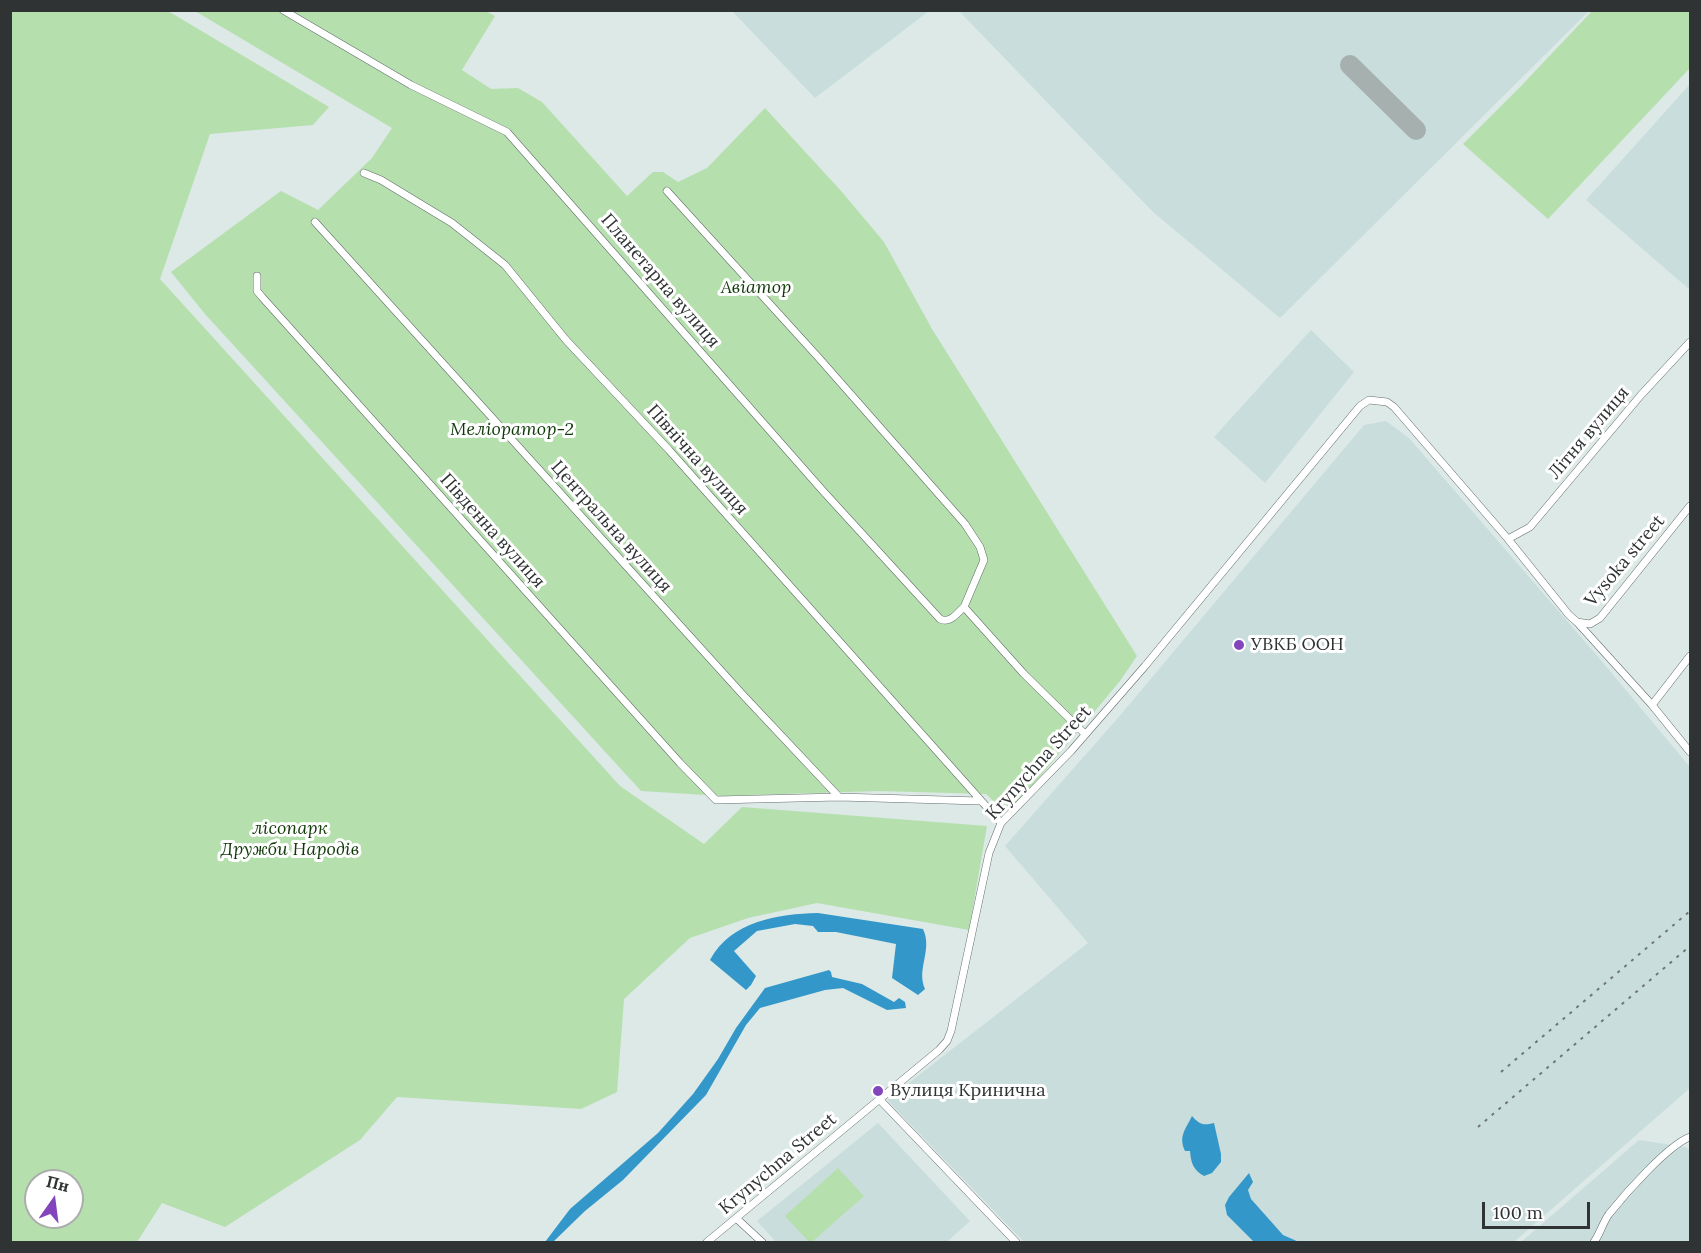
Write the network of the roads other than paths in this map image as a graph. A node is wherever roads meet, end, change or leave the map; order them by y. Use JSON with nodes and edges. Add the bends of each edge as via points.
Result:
{"nodes":[{"id":1,"x":283,"y":10,"type":"edge"},
{"id":2,"x":364,"y":173,"type":"dead end"},
{"id":3,"x":667,"y":191,"type":"dead end"},
{"id":4,"x":315,"y":222,"type":"dead end"},
{"id":5,"x":257,"y":276,"type":"dead end"},
{"id":6,"x":1690,"y":342,"type":"edge"},
{"id":7,"x":1690,"y":506,"type":"edge"},
{"id":8,"x":1508,"y":539,"type":"junction"},
{"id":9,"x":964,"y":607,"type":"junction"},
{"id":10,"x":1577,"y":622,"type":"junction"},
{"id":11,"x":1690,"y":656,"type":"edge"},
{"id":12,"x":1652,"y":705,"type":"junction"},
{"id":13,"x":1085,"y":734,"type":"junction"},
{"id":14,"x":1690,"y":752,"type":"edge"},
{"id":15,"x":839,"y":797,"type":"junction"},
{"id":16,"x":980,"y":801,"type":"junction"},
{"id":17,"x":1000,"y":823,"type":"junction"},
{"id":18,"x":880,"y":1100,"type":"junction"},
{"id":19,"x":1690,"y":1137,"type":"edge"},
{"id":20,"x":736,"y":1218,"type":"junction"},
{"id":21,"x":707,"y":1242,"type":"edge"},
{"id":22,"x":762,"y":1242,"type":"edge"},
{"id":23,"x":1016,"y":1242,"type":"edge"},
{"id":24,"x":1594,"y":1242,"type":"edge"}],
"edges":[{"from":1,"to":9,"type":"street","name":"Планетарна вулиця","via":[[411,85],[507,132],[940,619],[949,621]]},
{"from":2,"to":16,"type":"street","name":"Північна вулиця","via":[[452,223],[505,265],[566,340],[669,450]]},
{"from":3,"to":9,"type":"street","via":[[965,524],[984,560]]},
{"from":4,"to":15,"type":"street","name":"Центральна вулиця"},
{"from":5,"to":15,"type":"street","name":"Південна вулиця","via":[[257,291],[262,297],[716,800]]},
{"from":6,"to":8,"type":"street","name":"Літня вулиця","via":[[1530,527]]},
{"from":7,"to":10,"type":"street","name":"Vysoka street","via":[[1600,618],[1590,624]]},
{"from":8,"to":10,"type":"street"},
{"from":8,"to":13,"type":"street","name":"Krynychna Street","via":[[1394,407],[1369,400]]},
{"from":9,"to":13,"type":"street"},
{"from":10,"to":12,"type":"street"},
{"from":11,"to":12,"type":"street"},
{"from":12,"to":14,"type":"street"},
{"from":13,"to":17,"type":"street","name":"Krynychna Street"},
{"from":15,"to":16,"type":"street"},
{"from":16,"to":17,"type":"street","name":"Північна вулиця"},
{"from":17,"to":18,"type":"street","name":"Krynychna Street","via":[[989,853],[951,1031],[939,1050]]},
{"from":18,"to":20,"type":"street","name":"Krynychna Street"},
{"from":18,"to":23,"type":"street"},
{"from":19,"to":24,"type":"street","via":[[1658,1162],[1608,1216]]},
{"from":20,"to":21,"type":"street","name":"Krynychna Street"},
{"from":20,"to":22,"type":"street"}]}
